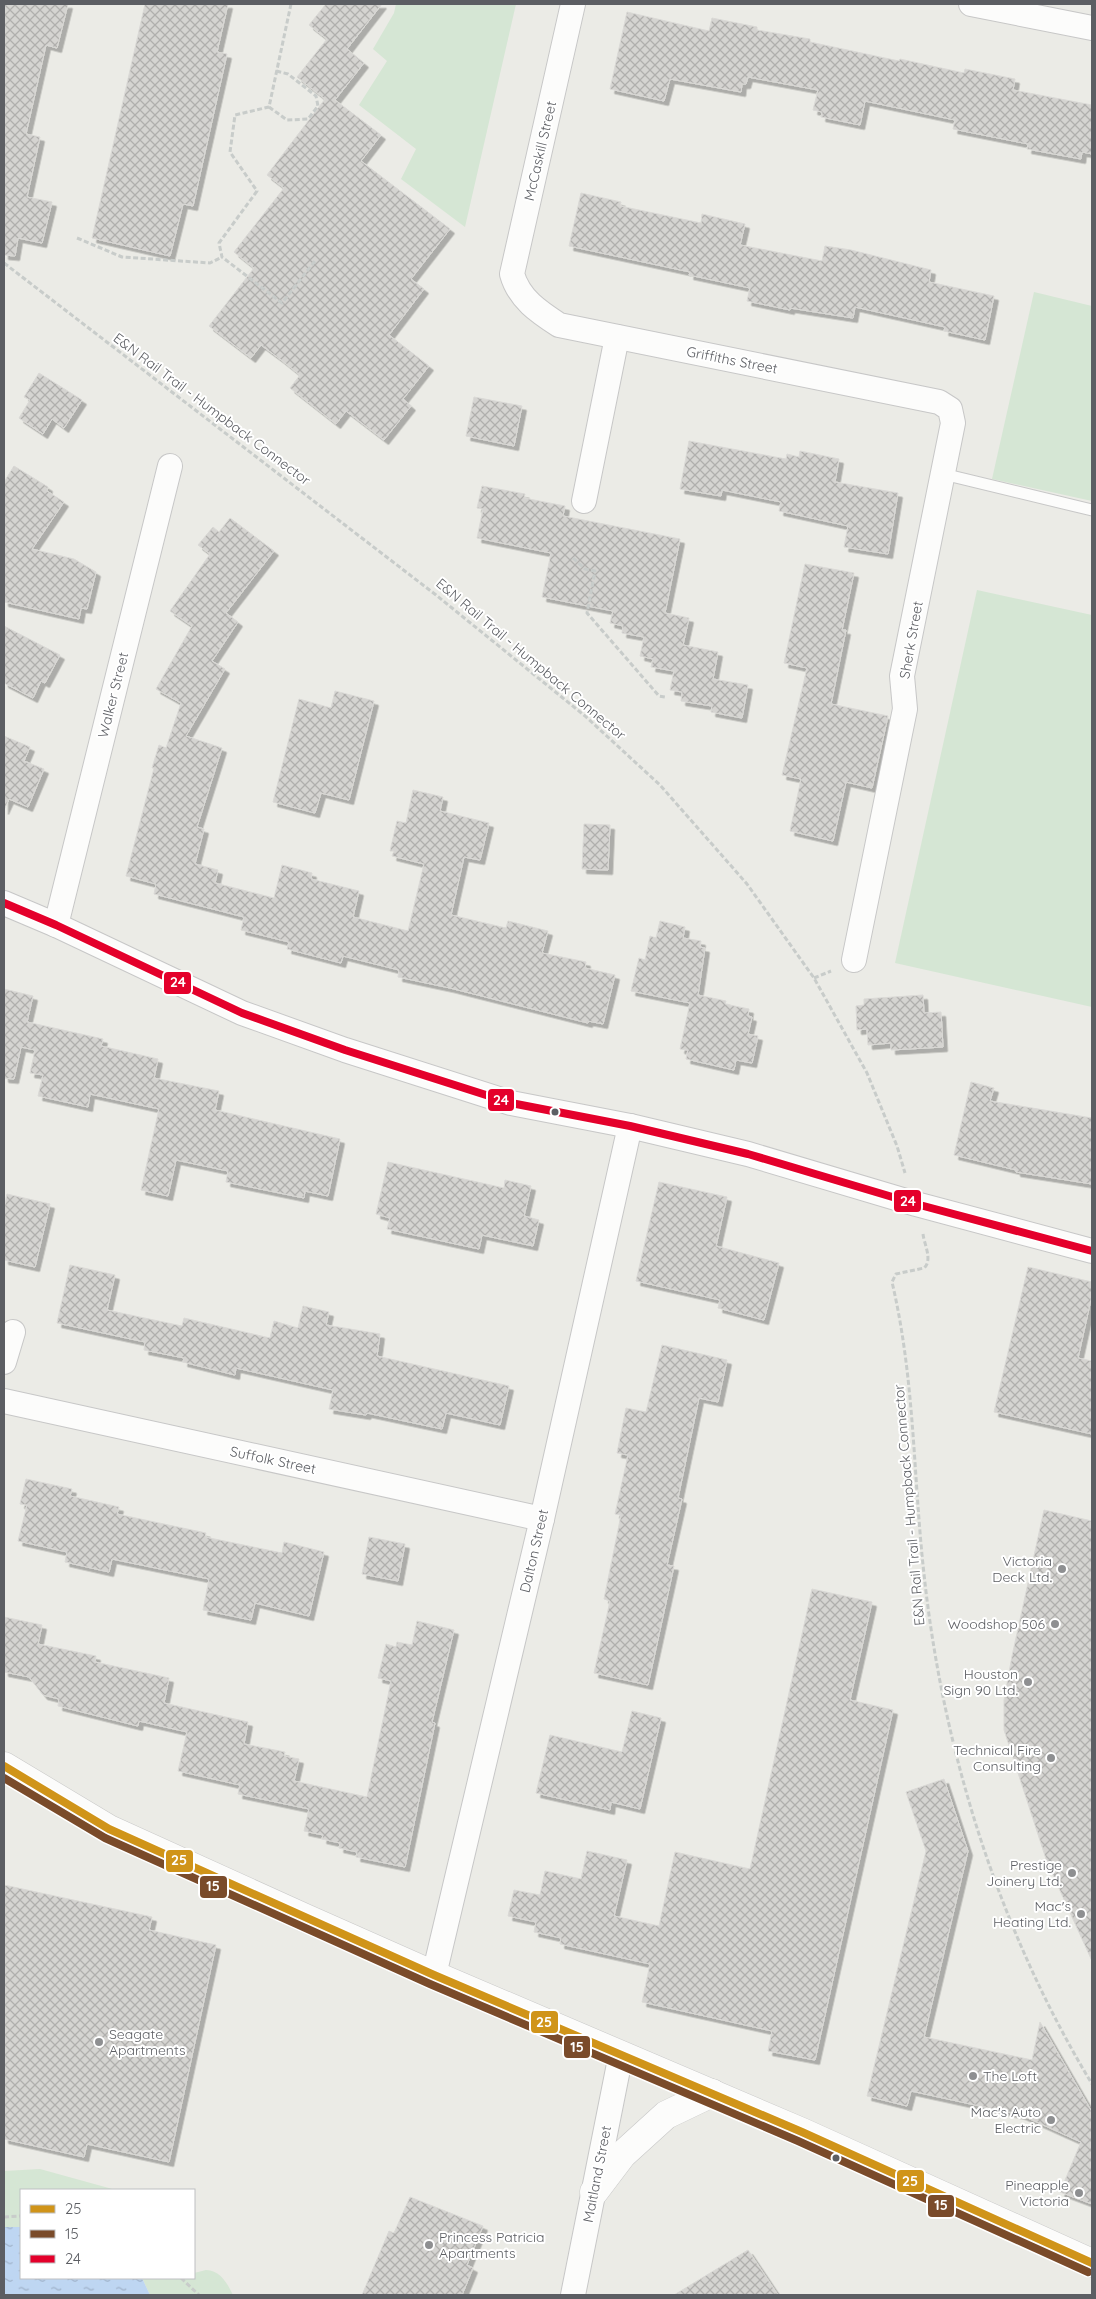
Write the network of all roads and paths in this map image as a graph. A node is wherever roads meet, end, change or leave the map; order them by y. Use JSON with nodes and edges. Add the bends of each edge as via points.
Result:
{"nodes":[{"id":1,"x":291,"y":4,"type":"edge"},
{"id":2,"x":573,"y":4,"type":"edge"},
{"id":3,"x":970,"y":4,"type":"edge"},
{"id":4,"x":1092,"y":28,"type":"edge"},
{"id":5,"x":276,"y":71,"type":"junction"},
{"id":6,"x":269,"y":107,"type":"junction"},
{"id":7,"x":76,"y":238,"type":"dead end"},
{"id":8,"x":222,"y":257,"type":"junction"},
{"id":9,"x":315,"y":261,"type":"dead end"},
{"id":10,"x":4,"y":263,"type":"edge"},
{"id":11,"x":522,"y":296,"type":"joint"},
{"id":12,"x":617,"y":337,"type":"junction"},
{"id":13,"x":950,"y":409,"type":"joint"},
{"id":14,"x":170,"y":466,"type":"dead end"},
{"id":15,"x":943,"y":474,"type":"junction"},
{"id":16,"x":584,"y":501,"type":"dead end"},
{"id":17,"x":1092,"y":510,"type":"edge"},
{"id":18,"x":573,"y":558,"type":"dead end"},
{"id":19,"x":666,"y":697,"type":"dead end"},
{"id":20,"x":4,"y":903,"type":"edge"},
{"id":21,"x":56,"y":924,"type":"junction"},
{"id":22,"x":854,"y":960,"type":"dead end"},
{"id":23,"x":630,"y":1126,"type":"junction"},
{"id":24,"x":908,"y":1179,"type":"dead end"},
{"id":25,"x":922,"y":1229,"type":"dead end"},
{"id":26,"x":1092,"y":1251,"type":"edge"},
{"id":27,"x":12,"y":1332,"type":"dead end"},
{"id":28,"x":4,"y":1362,"type":"edge"},
{"id":29,"x":4,"y":1401,"type":"edge"},
{"id":30,"x":542,"y":1519,"type":"junction"},
{"id":31,"x":4,"y":1766,"type":"edge"},
{"id":32,"x":434,"y":1975,"type":"junction"},
{"id":33,"x":621,"y":2054,"type":"junction"},
{"id":34,"x":1092,"y":2084,"type":"edge"},
{"id":35,"x":712,"y":2093,"type":"junction"},
{"id":36,"x":594,"y":2192,"type":"junction"},
{"id":37,"x":20,"y":2216,"type":"edge"},
{"id":38,"x":4,"y":2217,"type":"edge"},
{"id":39,"x":1092,"y":2262,"type":"edge"},
{"id":40,"x":181,"y":2279,"type":"edge"},
{"id":41,"x":200,"y":2295,"type":"edge"},
{"id":42,"x":573,"y":2295,"type":"edge"}],
"edges":[{"from":1,"to":5,"type":"path"},
{"from":2,"to":11,"type":"street","name":"McCaskill Street","via":[[512,274]]},
{"from":3,"to":4,"type":"street"},
{"from":5,"to":6,"type":"path"},
{"from":5,"to":6,"type":"path","via":[[288,74],[316,96],[318,106],[308,119],[286,120]]},
{"from":6,"to":8,"type":"path","via":[[235,115],[230,152],[258,191],[219,243]]},
{"from":7,"to":8,"type":"path","via":[[122,257],[210,263]]},
{"from":8,"to":9,"type":"path","via":[[282,303]]},
{"from":10,"to":24,"type":"path","name":"E&N Rail Trail - Humpback Connector","via":[[436,595],[584,716],[660,785],[747,884],[814,978],[867,1073]]},
{"from":11,"to":12,"type":"street","name":"Griffiths Street","via":[[538,312],[560,325]]},
{"from":12,"to":13,"type":"street","name":"Griffiths Street","via":[[939,402]]},
{"from":12,"to":16,"type":"street"},
{"from":13,"to":15,"type":"street","name":"Sherk Street","via":[[953,423]]},
{"from":14,"to":21,"type":"street","name":"Walker Street"},
{"from":15,"to":17,"type":"lane"},
{"from":15,"to":22,"type":"street","name":"Sherk Street","via":[[902,676],[905,709]]},
{"from":18,"to":19,"type":"path","via":[[586,569],[595,571],[587,613],[659,696]]},
{"from":20,"to":21,"type":"street"},
{"from":21,"to":23,"type":"street","via":[[242,1012],[345,1050],[511,1104]]},
{"from":23,"to":26,"type":"street","via":[[748,1154],[916,1204]]},
{"from":23,"to":30,"type":"street","name":"Dalton Street"},
{"from":25,"to":34,"type":"path","name":"E&N Rail Trail - Humpback Connector","via":[[927,1265],[896,1274],[892,1282],[909,1381],[924,1573],[943,1696],[958,1765],[1007,1911],[1053,2012]]},
{"from":27,"to":28,"type":"street"},
{"from":29,"to":30,"type":"street","name":"Suffolk Street"},
{"from":30,"to":32,"type":"street","name":"Dalton Street"},
{"from":31,"to":32,"type":"main road","via":[[109,1829]]},
{"from":32,"to":33,"type":"main road"},
{"from":33,"to":35,"type":"main road"},
{"from":33,"to":36,"type":"street","name":"Maitland Street"},
{"from":35,"to":36,"type":"main road","via":[[666,2115],[622,2155]]},
{"from":35,"to":39,"type":"main road"},
{"from":36,"to":42,"type":"street","name":"Maitland Street"},
{"from":37,"to":38,"type":"path"},
{"from":40,"to":41,"type":"path"}]}
